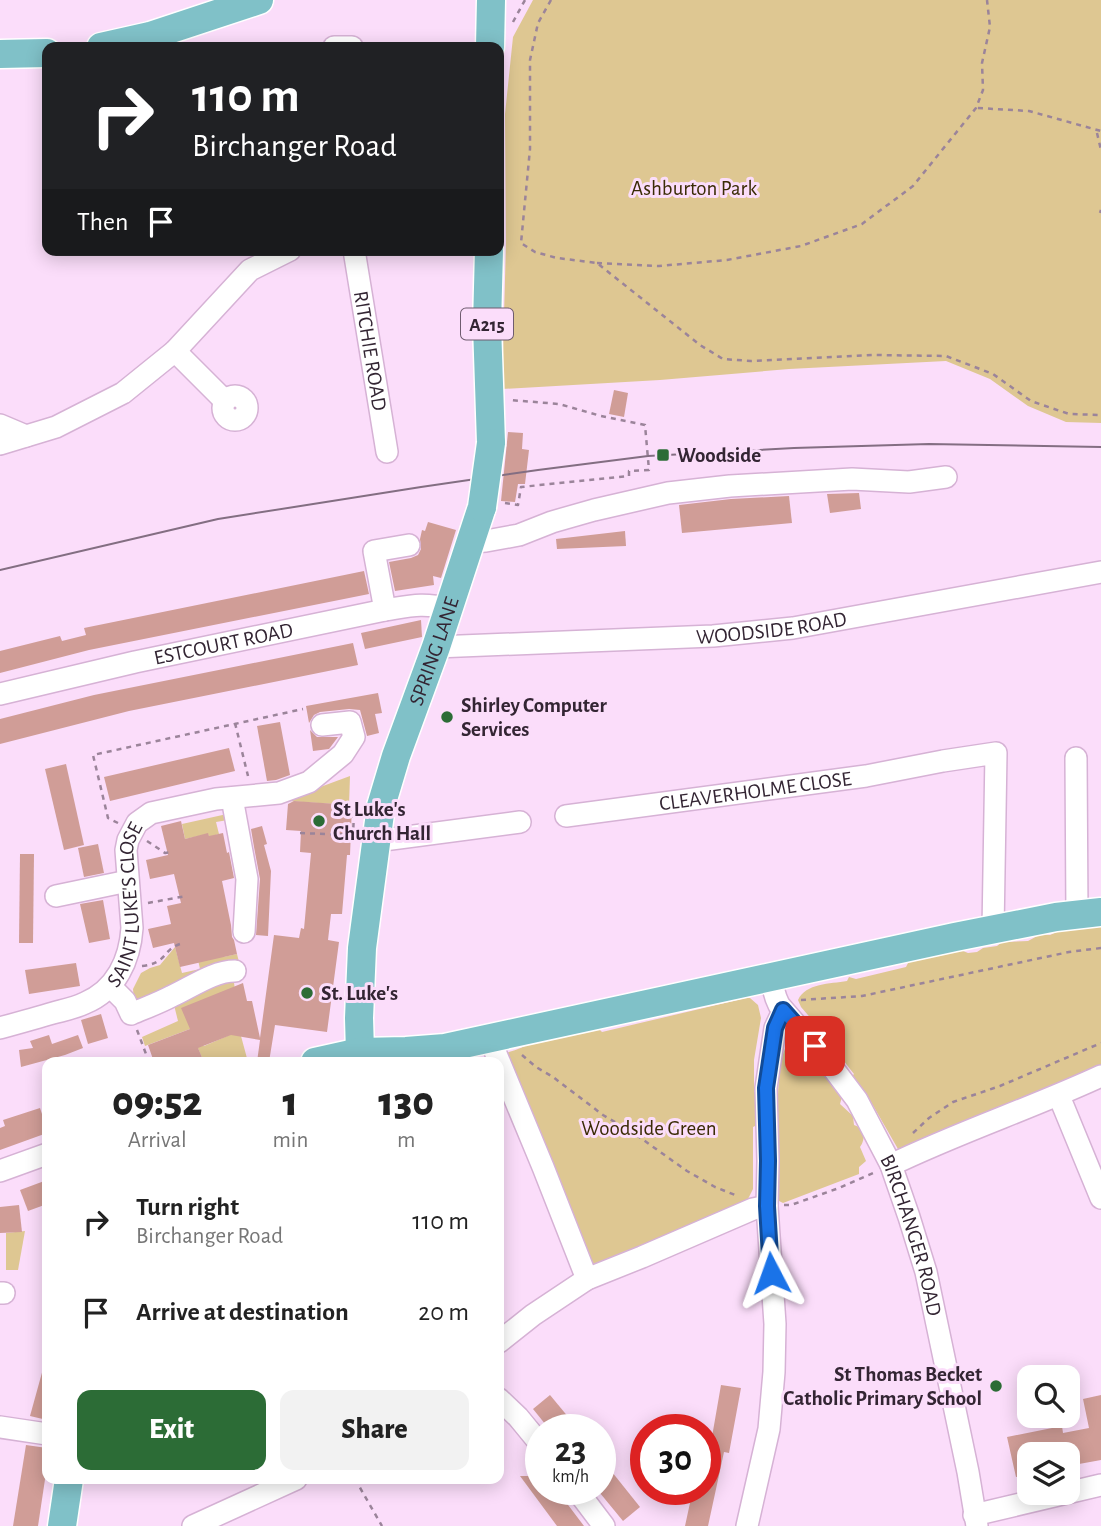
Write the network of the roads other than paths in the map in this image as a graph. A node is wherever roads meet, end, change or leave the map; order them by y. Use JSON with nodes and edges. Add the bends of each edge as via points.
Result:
{"nodes":[{"id":1,"x":259,"y":0,"type":"edge"},
{"id":2,"x":491,"y":0,"type":"edge"},
{"id":3,"x":123,"y":42,"type":"edge"},
{"id":4,"x":490,"y":42,"type":"edge"},
{"id":5,"x":42,"y":53,"type":"edge"},
{"id":6,"x":0,"y":54,"type":"edge"},
{"id":7,"x":278,"y":256,"type":"edge"},
{"id":8,"x":355,"y":256,"type":"edge"},
{"id":9,"x":489,"y":256,"type":"edge"},
{"id":10,"x":175,"y":351,"type":"junction"},
{"id":11,"x":225,"y":401,"type":"dead end"},
{"id":12,"x":0,"y":425,"type":"edge"},
{"id":13,"x":26,"y":436,"type":"junction"},
{"id":14,"x":0,"y":444,"type":"edge"},
{"id":15,"x":387,"y":452,"type":"dead end"},
{"id":16,"x":946,"y":477,"type":"dead end"},
{"id":17,"x":471,"y":542,"type":"junction"},
{"id":18,"x":409,"y":545,"type":"dead end"},
{"id":19,"x":1101,"y":572,"type":"edge"},
{"id":20,"x":385,"y":610,"type":"junction"},
{"id":21,"x":449,"y":610,"type":"junction"},
{"id":22,"x":436,"y":647,"type":"junction"},
{"id":23,"x":0,"y":694,"type":"edge"},
{"id":24,"x":322,"y":725,"type":"dead end"},
{"id":25,"x":1076,"y":758,"type":"dead end"},
{"id":26,"x":242,"y":797,"type":"junction"},
{"id":27,"x":566,"y":816,"type":"dead end"},
{"id":28,"x":520,"y":822,"type":"dead end"},
{"id":29,"x":376,"y":841,"type":"junction"},
{"id":30,"x":128,"y":881,"type":"junction"},
{"id":31,"x":56,"y":896,"type":"dead end"},
{"id":32,"x":1089,"y":913,"type":"edge"},
{"id":33,"x":993,"y":930,"type":"junction"},
{"id":34,"x":244,"y":932,"type":"dead end"},
{"id":35,"x":235,"y":971,"type":"dead end"},
{"id":36,"x":771,"y":978,"type":"junction"},
{"id":37,"x":110,"y":986,"type":"junction"},
{"id":38,"x":791,"y":1005,"type":"junction"},
{"id":39,"x":0,"y":1028,"type":"edge"},
{"id":40,"x":492,"y":1044,"type":"junction"},
{"id":41,"x":360,"y":1052,"type":"junction"},
{"id":42,"x":338,"y":1057,"type":"edge"},
{"id":43,"x":497,"y":1057,"type":"edge"},
{"id":44,"x":504,"y":1073,"type":"edge"},
{"id":45,"x":1101,"y":1076,"type":"edge"},
{"id":46,"x":1059,"y":1096,"type":"junction"},
{"id":47,"x":42,"y":1156,"type":"edge"},
{"id":48,"x":891,"y":1165,"type":"junction"},
{"id":49,"x":0,"y":1171,"type":"edge"},
{"id":50,"x":1101,"y":1198,"type":"edge"},
{"id":51,"x":760,"y":1208,"type":"junction"},
{"id":52,"x":587,"y":1279,"type":"junction"},
{"id":53,"x":504,"y":1338,"type":"edge"},
{"id":54,"x":504,"y":1404,"type":"edge"},
{"id":55,"x":525,"y":1426,"type":"edge"},
{"id":56,"x":0,"y":1427,"type":"edge"},
{"id":57,"x":42,"y":1433,"type":"edge"},
{"id":58,"x":68,"y":1484,"type":"edge"},
{"id":59,"x":267,"y":1485,"type":"edge"},
{"id":60,"x":1101,"y":1485,"type":"edge"},
{"id":61,"x":588,"y":1505,"type":"edge"},
{"id":62,"x":976,"y":1520,"type":"edge"},
{"id":63,"x":62,"y":1526,"type":"edge"},
{"id":64,"x":193,"y":1526,"type":"edge"},
{"id":65,"x":604,"y":1526,"type":"edge"},
{"id":66,"x":747,"y":1526,"type":"edge"}],
"edges":[{"from":1,"to":3,"type":"main road"},
{"from":2,"to":4,"type":"main road"},
{"from":5,"to":6,"type":"main road"},
{"from":7,"to":10,"type":"street","via":[[250,270]]},
{"from":8,"to":15,"type":"street","name":"RITCHIE ROAD"},
{"from":9,"to":17,"type":"main road","name":"SPRING LANE","number":"A215","bridge":true,"via":[[492,443],[483,504]]},
{"from":10,"to":11,"type":"street"},
{"from":10,"to":13,"type":"street","via":[[123,393]]},
{"from":12,"to":13,"type":"street"},
{"from":13,"to":14,"type":"street"},
{"from":16,"to":17,"type":"street","via":[[668,493],[519,534]]},
{"from":17,"to":21,"type":"main road","name":"SPRING LANE","number":"A215"},
{"from":18,"to":20,"type":"street","via":[[374,551]]},
{"from":19,"to":22,"type":"street","name":"WOODSIDE ROAD","via":[[758,632]]},
{"from":20,"to":21,"type":"street","name":"ESTCOURT ROAD","via":[[419,604]]},
{"from":20,"to":23,"type":"street","name":"ESTCOURT ROAD"},
{"from":21,"to":22,"type":"main road","name":"SPRING LANE","number":"A215"},
{"from":22,"to":29,"type":"main road","name":"SPRING LANE","number":"A215","via":[[396,756]]},
{"from":24,"to":26,"type":"street","name":"SAINT LUKE'S CLOSE","via":[[350,722],[354,737],[343,754],[309,782],[279,793]]},
{"from":25,"to":32,"type":"street"},
{"from":26,"to":30,"type":"street","name":"SAINT LUKE'S CLOSE","via":[[151,813],[137,823],[126,850]]},
{"from":26,"to":34,"type":"street","via":[[247,879]]},
{"from":27,"to":33,"type":"street","name":"CLEAVERHOLME CLOSE","via":[[866,776],[996,753]]},
{"from":28,"to":29,"type":"street"},
{"from":29,"to":41,"type":"main road","name":"SPRING LANE","number":"A215","via":[[362,948]]},
{"from":30,"to":31,"type":"street"},
{"from":30,"to":37,"type":"street","name":"SAINT LUKE'S CLOSE","via":[[131,939],[117,979]]},
{"from":32,"to":33,"type":"main road"},
{"from":33,"to":36,"type":"main road"},
{"from":35,"to":37,"type":"street","via":[[217,974],[131,1014]]},
{"from":36,"to":38,"type":"street","name":"BIRCHANGER ROAD","via":[[776,998]]},
{"from":36,"to":40,"type":"main road"},
{"from":37,"to":39,"type":"street","name":"SAINT LUKE'S CLOSE","via":[[83,1004]]},
{"from":38,"to":48,"type":"street","name":"BIRCHANGER ROAD","via":[[857,1100]]},
{"from":38,"to":51,"type":"street","via":[[775,1028],[766,1088],[768,1161]]},
{"from":40,"to":41,"type":"main road"},
{"from":40,"to":43,"type":"street"},
{"from":41,"to":42,"type":"main road"},
{"from":44,"to":52,"type":"street"},
{"from":45,"to":46,"type":"street"},
{"from":46,"to":48,"type":"street"},
{"from":46,"to":50,"type":"street"},
{"from":47,"to":49,"type":"street"},
{"from":48,"to":62,"type":"street","name":"BIRCHANGER ROAD","via":[[926,1272]]},
{"from":51,"to":52,"type":"street"},
{"from":51,"to":66,"type":"street","via":[[775,1324],[774,1371],[769,1429]]},
{"from":52,"to":53,"type":"street"},
{"from":54,"to":55,"type":"street"},
{"from":56,"to":57,"type":"street"},
{"from":58,"to":63,"type":"main road"},
{"from":59,"to":64,"type":"street"},
{"from":60,"to":62,"type":"street"},
{"from":61,"to":65,"type":"street"}]}
